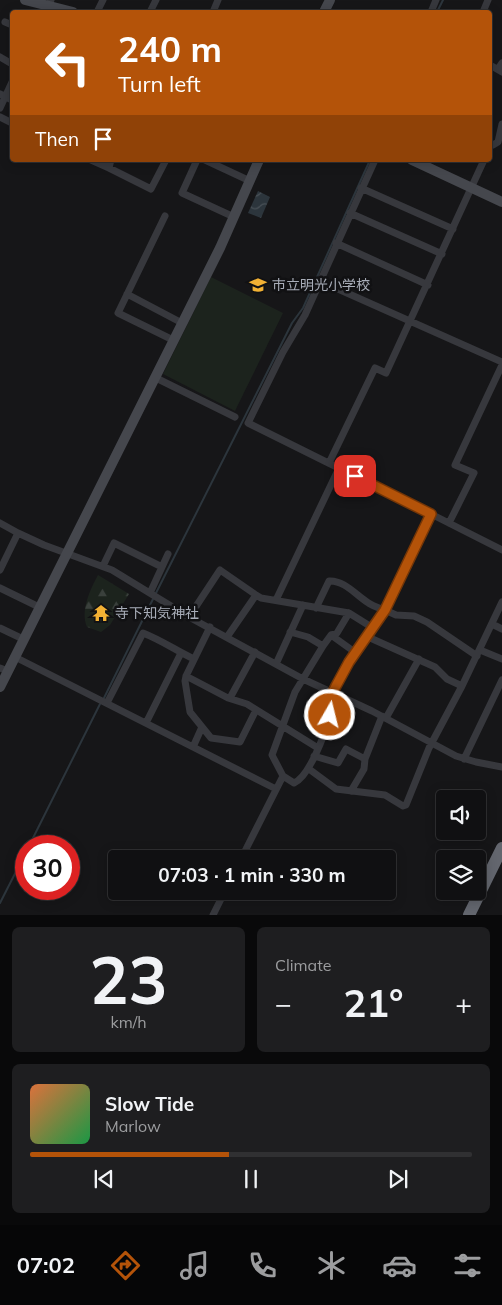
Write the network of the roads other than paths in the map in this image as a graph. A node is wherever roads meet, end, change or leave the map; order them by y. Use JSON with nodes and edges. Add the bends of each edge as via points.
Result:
{"nodes":[{"id":1,"x":25,"y":0,"type":"edge"},
{"id":2,"x":48,"y":6,"type":"edge"},
{"id":3,"x":65,"y":10,"type":"edge"},
{"id":4,"x":5,"y":22,"type":"dead end"},
{"id":5,"x":10,"y":25,"type":"edge"},
{"id":6,"x":6,"y":97,"type":"edge"},
{"id":7,"x":0,"y":108,"type":"edge"},
{"id":8,"x":502,"y":124,"type":"edge"},
{"id":9,"x":492,"y":144,"type":"edge"},
{"id":10,"x":96,"y":162,"type":"edge"},
{"id":11,"x":111,"y":162,"type":"edge"},
{"id":12,"x":165,"y":162,"type":"edge"},
{"id":13,"x":196,"y":162,"type":"edge"},
{"id":14,"x":209,"y":162,"type":"edge"},
{"id":15,"x":258,"y":162,"type":"edge"},
{"id":16,"x":374,"y":162,"type":"edge"},
{"id":17,"x":483,"y":162,"type":"edge"},
{"id":18,"x":428,"y":163,"type":"edge"},
{"id":19,"x":110,"y":168,"type":"junction"},
{"id":20,"x":250,"y":181,"type":"junction"},
{"id":21,"x":472,"y":187,"type":"junction"},
{"id":22,"x":361,"y":188,"type":"junction"},
{"id":23,"x":502,"y":202,"type":"edge"},
{"id":24,"x":350,"y":213,"type":"junction"},
{"id":25,"x":165,"y":216,"type":"dead end"},
{"id":26,"x":234,"y":217,"type":"junction"},
{"id":27,"x":453,"y":229,"type":"junction"},
{"id":28,"x":336,"y":243,"type":"junction"},
{"id":29,"x":442,"y":254,"type":"junction"},
{"id":30,"x":320,"y":281,"type":"junction"},
{"id":31,"x":428,"y":285,"type":"junction"},
{"id":32,"x":127,"y":294,"type":"junction"},
{"id":33,"x":411,"y":321,"type":"junction"},
{"id":34,"x":182,"y":322,"type":"junction"},
{"id":35,"x":173,"y":340,"type":"junction"},
{"id":36,"x":502,"y":363,"type":"edge"},
{"id":37,"x":156,"y":378,"type":"junction"},
{"id":38,"x":235,"y":417,"type":"dead end"},
{"id":39,"x":329,"y":463,"type":"junction"},
{"id":40,"x":339,"y":468,"type":"junction"},
{"id":41,"x":431,"y":514,"type":"junction"},
{"id":42,"x":0,"y":523,"type":"edge"},
{"id":43,"x":449,"y":523,"type":"junction"},
{"id":44,"x":18,"y":533,"type":"junction"},
{"id":45,"x":502,"y":550,"type":"edge"},
{"id":46,"x":66,"y":554,"type":"junction"},
{"id":47,"x":168,"y":554,"type":"dead end"},
{"id":48,"x":103,"y":566,"type":"junction"},
{"id":49,"x":162,"y":567,"type":"junction"},
{"id":50,"x":0,"y":570,"type":"edge"},
{"id":51,"x":0,"y":588,"type":"edge"},
{"id":52,"x":150,"y":593,"type":"junction"},
{"id":53,"x":256,"y":595,"type":"junction"},
{"id":54,"x":276,"y":600,"type":"junction"},
{"id":55,"x":502,"y":602,"type":"edge"},
{"id":56,"x":303,"y":605,"type":"junction"},
{"id":57,"x":39,"y":607,"type":"junction"},
{"id":58,"x":316,"y":608,"type":"junction"},
{"id":59,"x":385,"y":610,"type":"junction"},
{"id":60,"x":349,"y":614,"type":"junction"},
{"id":61,"x":189,"y":617,"type":"junction"},
{"id":62,"x":492,"y":624,"type":"junction"},
{"id":63,"x":0,"y":628,"type":"edge"},
{"id":64,"x":210,"y":628,"type":"junction"},
{"id":65,"x":373,"y":628,"type":"junction"},
{"id":66,"x":502,"y":628,"type":"edge"},
{"id":67,"x":290,"y":632,"type":"junction"},
{"id":68,"x":331,"y":635,"type":"junction"},
{"id":69,"x":227,"y":637,"type":"junction"},
{"id":70,"x":368,"y":637,"type":"junction"},
{"id":71,"x":23,"y":639,"type":"junction"},
{"id":72,"x":323,"y":646,"type":"junction"},
{"id":73,"x":255,"y":652,"type":"junction"},
{"id":74,"x":181,"y":653,"type":"junction"},
{"id":75,"x":356,"y":653,"type":"junction"},
{"id":76,"x":478,"y":653,"type":"junction"},
{"id":77,"x":14,"y":658,"type":"junction"},
{"id":78,"x":194,"y":659,"type":"junction"},
{"id":79,"x":419,"y":659,"type":"junction"},
{"id":80,"x":502,"y":659,"type":"edge"},
{"id":81,"x":276,"y":664,"type":"junction"},
{"id":82,"x":4,"y":669,"type":"edge"},
{"id":83,"x":186,"y":676,"type":"junction"},
{"id":84,"x":304,"y":679,"type":"junction"},
{"id":85,"x":502,"y":680,"type":"edge"},
{"id":86,"x":462,"y":686,"type":"junction"},
{"id":87,"x":0,"y":687,"type":"edge"},
{"id":88,"x":333,"y":692,"type":"junction"},
{"id":89,"x":230,"y":698,"type":"junction"},
{"id":90,"x":103,"y":702,"type":"junction"},
{"id":91,"x":256,"y":710,"type":"junction"},
{"id":92,"x":384,"y":717,"type":"junction"},
{"id":93,"x":146,"y":723,"type":"junction"},
{"id":94,"x":283,"y":726,"type":"junction"},
{"id":95,"x":202,"y":727,"type":"junction"},
{"id":96,"x":432,"y":744,"type":"junction"},
{"id":97,"x":193,"y":747,"type":"junction"},
{"id":98,"x":318,"y":748,"type":"junction"},
{"id":99,"x":314,"y":756,"type":"junction"},
{"id":100,"x":365,"y":759,"type":"junction"},
{"id":101,"x":464,"y":759,"type":"junction"},
{"id":102,"x":502,"y":767,"type":"edge"},
{"id":103,"x":309,"y":769,"type":"junction"},
{"id":104,"x":283,"y":776,"type":"junction"},
{"id":105,"x":276,"y":789,"type":"junction"},
{"id":106,"x":351,"y":791,"type":"junction"},
{"id":107,"x":502,"y":848,"type":"edge"},
{"id":108,"x":246,"y":850,"type":"edge"},
{"id":109,"x":220,"y":900,"type":"edge"},
{"id":110,"x":213,"y":915,"type":"edge"},
{"id":111,"x":469,"y":915,"type":"edge"}],
"edges":[{"from":1,"to":2,"type":"street"},
{"from":2,"to":3,"type":"street"},
{"from":4,"to":5,"type":"street"},
{"from":6,"to":7,"type":"street"},
{"from":8,"to":9,"type":"street","via":[[498,142]]},
{"from":10,"to":19,"type":"street"},
{"from":11,"to":19,"type":"street"},
{"from":12,"to":19,"type":"street","via":[[151,189]]},
{"from":13,"to":26,"type":"street","via":[[182,194]]},
{"from":14,"to":20,"type":"street"},
{"from":15,"to":20,"type":"street"},
{"from":16,"to":22,"type":"street"},
{"from":17,"to":21,"type":"street"},
{"from":18,"to":21,"type":"street"},
{"from":20,"to":26,"type":"street"},
{"from":21,"to":23,"type":"street"},
{"from":21,"to":27,"type":"street"},
{"from":22,"to":24,"type":"street"},
{"from":22,"to":27,"type":"street"},
{"from":24,"to":28,"type":"street"},
{"from":24,"to":29,"type":"street"},
{"from":25,"to":32,"type":"street"},
{"from":26,"to":34,"type":"street"},
{"from":27,"to":29,"type":"street"},
{"from":28,"to":30,"type":"street"},
{"from":28,"to":31,"type":"street"},
{"from":29,"to":31,"type":"street"},
{"from":30,"to":33,"type":"street"},
{"from":30,"to":39,"type":"street","via":[[248,423]]},
{"from":31,"to":33,"type":"street"},
{"from":32,"to":34,"type":"street"},
{"from":32,"to":35,"type":"street","via":[[118,314]]},
{"from":33,"to":36,"type":"street"},
{"from":33,"to":39,"type":"street","via":[[386,373],[375,368]]},
{"from":34,"to":35,"type":"street"},
{"from":35,"to":37,"type":"street"},
{"from":36,"to":43,"type":"street","via":[[455,465],[474,473]]},
{"from":37,"to":38,"type":"street"},
{"from":37,"to":46,"type":"street"},
{"from":39,"to":40,"type":"street"},
{"from":40,"to":41,"type":"street"},
{"from":40,"to":54,"type":"street"},
{"from":41,"to":43,"type":"street"},
{"from":41,"to":59,"type":"street"},
{"from":42,"to":44,"type":"street"},
{"from":43,"to":45,"type":"street"},
{"from":44,"to":46,"type":"street"},
{"from":44,"to":50,"type":"street"},
{"from":46,"to":48,"type":"street"},
{"from":46,"to":57,"type":"street"},
{"from":47,"to":49,"type":"street"},
{"from":48,"to":49,"type":"street","via":[[114,543]]},
{"from":48,"to":52,"type":"street"},
{"from":49,"to":52,"type":"street"},
{"from":51,"to":57,"type":"street"},
{"from":52,"to":61,"type":"street"},
{"from":53,"to":54,"type":"street"},
{"from":53,"to":61,"type":"street","via":[[220,570]]},
{"from":53,"to":69,"type":"street"},
{"from":54,"to":56,"type":"street"},
{"from":55,"to":62,"type":"street"},
{"from":56,"to":58,"type":"street"},
{"from":56,"to":67,"type":"street"},
{"from":57,"to":71,"type":"street"},
{"from":58,"to":59,"type":"street","via":[[329,581],[335,581],[367,603]]},
{"from":58,"to":60,"type":"street"},
{"from":59,"to":65,"type":"street"},
{"from":59,"to":76,"type":"street","via":[[427,622]]},
{"from":60,"to":65,"type":"street"},
{"from":60,"to":68,"type":"street","via":[[337,633]]},
{"from":61,"to":64,"type":"street"},
{"from":62,"to":66,"type":"street"},
{"from":62,"to":76,"type":"street"},
{"from":63,"to":71,"type":"street"},
{"from":64,"to":69,"type":"street"},
{"from":64,"to":78,"type":"street"},
{"from":65,"to":70,"type":"street"},
{"from":67,"to":72,"type":"street"},
{"from":67,"to":81,"type":"street"},
{"from":68,"to":72,"type":"street"},
{"from":68,"to":75,"type":"street"},
{"from":69,"to":73,"type":"street"},
{"from":70,"to":75,"type":"street"},
{"from":70,"to":79,"type":"street"},
{"from":71,"to":77,"type":"street"},
{"from":72,"to":84,"type":"street"},
{"from":73,"to":81,"type":"street"},
{"from":73,"to":89,"type":"street"},
{"from":74,"to":78,"type":"street"},
{"from":74,"to":90,"type":"street","via":[[143,633]]},
{"from":74,"to":93,"type":"street"},
{"from":75,"to":88,"type":"street"},
{"from":76,"to":80,"type":"street"},
{"from":76,"to":86,"type":"street"},
{"from":77,"to":82,"type":"street"},
{"from":77,"to":90,"type":"street"},
{"from":78,"to":83,"type":"street"},
{"from":79,"to":86,"type":"street","via":[[435,666],[447,680]]},
{"from":79,"to":92,"type":"street"},
{"from":81,"to":84,"type":"street"},
{"from":82,"to":87,"type":"street"},
{"from":83,"to":89,"type":"street"},
{"from":83,"to":95,"type":"street","via":[[190,712]]},
{"from":84,"to":88,"type":"street"},
{"from":84,"to":94,"type":"street","via":[[295,692]]},
{"from":85,"to":101,"type":"street"},
{"from":86,"to":96,"type":"street"},
{"from":88,"to":92,"type":"street"},
{"from":88,"to":98,"type":"street","via":[[330,715]]},
{"from":89,"to":91,"type":"street"},
{"from":90,"to":93,"type":"street"},
{"from":91,"to":94,"type":"street"},
{"from":91,"to":95,"type":"street","via":[[240,742],[212,738]]},
{"from":92,"to":96,"type":"street"},
{"from":92,"to":100,"type":"street"},
{"from":93,"to":97,"type":"street"},
{"from":94,"to":98,"type":"street"},
{"from":94,"to":104,"type":"street","via":[[272,755]]},
{"from":95,"to":97,"type":"street"},
{"from":96,"to":101,"type":"street"},
{"from":96,"to":106,"type":"street","via":[[406,805],[385,795]]},
{"from":97,"to":105,"type":"street"},
{"from":98,"to":99,"type":"street"},
{"from":99,"to":100,"type":"street","via":[[338,763],[346,749]]},
{"from":99,"to":103,"type":"street"},
{"from":100,"to":106,"type":"street","via":[[364,769]]},
{"from":101,"to":102,"type":"street"},
{"from":103,"to":104,"type":"street","via":[[294,783]]},
{"from":103,"to":106,"type":"street","via":[[336,789]]},
{"from":104,"to":105,"type":"street"},
{"from":105,"to":108,"type":"street"},
{"from":107,"to":111,"type":"highway"},
{"from":109,"to":110,"type":"street"}]}
